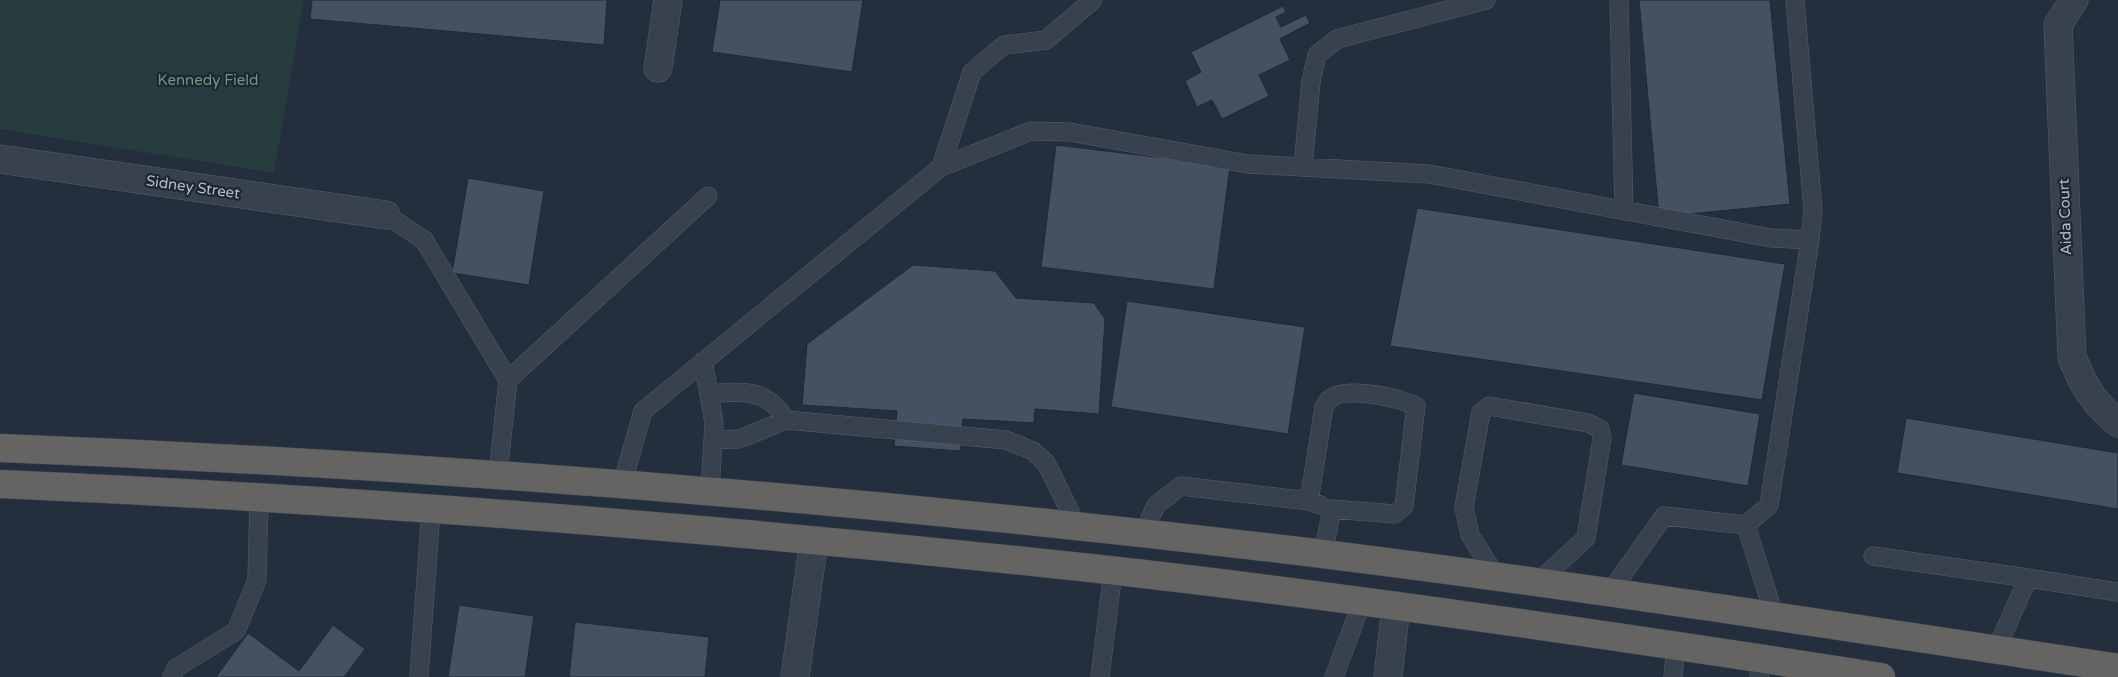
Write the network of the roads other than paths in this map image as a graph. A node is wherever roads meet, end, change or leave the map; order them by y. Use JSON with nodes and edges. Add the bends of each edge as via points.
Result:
{"nodes":[{"id":1,"x":668,"y":0,"type":"edge"},
{"id":2,"x":1093,"y":0,"type":"edge"},
{"id":3,"x":1486,"y":0,"type":"edge"},
{"id":4,"x":1619,"y":0,"type":"edge"},
{"id":5,"x":1795,"y":0,"type":"edge"},
{"id":6,"x":2074,"y":0,"type":"edge"},
{"id":7,"x":658,"y":68,"type":"dead end"},
{"id":8,"x":0,"y":158,"type":"edge"},
{"id":9,"x":941,"y":167,"type":"junction"},
{"id":10,"x":1303,"y":167,"type":"junction"},
{"id":11,"x":708,"y":196,"type":"dead end"},
{"id":12,"x":1624,"y":211,"type":"junction"},
{"id":13,"x":386,"y":215,"type":"joint"},
{"id":14,"x":1810,"y":240,"type":"junction"},
{"id":15,"x":704,"y":361,"type":"junction"},
{"id":16,"x":508,"y":380,"type":"junction"},
{"id":17,"x":709,"y":394,"type":"junction"},
{"id":18,"x":786,"y":420,"type":"junction"},
{"id":19,"x":2118,"y":423,"type":"edge"},
{"id":20,"x":713,"y":440,"type":"junction"},
{"id":21,"x":0,"y":448,"type":"edge"},
{"id":22,"x":498,"y":474,"type":"junction"},
{"id":23,"x":0,"y":484,"type":"edge"},
{"id":24,"x":622,"y":484,"type":"junction"},
{"id":25,"x":710,"y":491,"type":"junction"},
{"id":26,"x":259,"y":499,"type":"junction"},
{"id":27,"x":1309,"y":501,"type":"junction"},
{"id":28,"x":1332,"y":509,"type":"junction"},
{"id":29,"x":431,"y":510,"type":"junction"},
{"id":30,"x":1746,"y":524,"type":"junction"},
{"id":31,"x":1077,"y":526,"type":"junction"},
{"id":32,"x":1143,"y":534,"type":"junction"},
{"id":33,"x":814,"y":540,"type":"junction"},
{"id":34,"x":1323,"y":554,"type":"junction"},
{"id":35,"x":1873,"y":556,"type":"dead end"},
{"id":36,"x":1113,"y":571,"type":"junction"},
{"id":37,"x":1496,"y":576,"type":"junction"},
{"id":38,"x":2028,"y":578,"type":"junction"},
{"id":39,"x":1538,"y":582,"type":"junction"},
{"id":40,"x":1610,"y":592,"type":"junction"},
{"id":41,"x":2118,"y":592,"type":"edge"},
{"id":42,"x":1362,"y":602,"type":"junction"},
{"id":43,"x":1396,"y":606,"type":"junction"},
{"id":44,"x":1774,"y":615,"type":"junction"},
{"id":45,"x":1676,"y":646,"type":"junction"},
{"id":46,"x":1996,"y":650,"type":"junction"},
{"id":47,"x":1760,"y":668,"type":"edge"},
{"id":48,"x":2118,"y":668,"type":"edge"},
{"id":49,"x":1864,"y":676,"type":"edge"},
{"id":50,"x":172,"y":677,"type":"edge"},
{"id":51,"x":419,"y":677,"type":"edge"},
{"id":52,"x":796,"y":677,"type":"edge"},
{"id":53,"x":1100,"y":677,"type":"edge"},
{"id":54,"x":1334,"y":677,"type":"edge"},
{"id":55,"x":1388,"y":677,"type":"edge"},
{"id":56,"x":1673,"y":677,"type":"edge"}],
"edges":[{"from":1,"to":7,"type":"street"},
{"from":2,"to":9,"type":"lane","via":[[1046,40],[1004,46],[972,72]]},
{"from":3,"to":10,"type":"lane","via":[[1337,39],[1317,55],[1311,81]]},
{"from":4,"to":12,"type":"lane"},
{"from":5,"to":14,"type":"lane","via":[[1813,210]]},
{"from":6,"to":19,"type":"street","name":"Aida Court","via":[[2058,25],[2072,357],[2082,384],[2099,407]]},
{"from":8,"to":13,"type":"street","name":"Sidney Street"},
{"from":9,"to":10,"type":"lane","via":[[1031,131],[1070,132],[1248,164]]},
{"from":9,"to":15,"type":"lane"},
{"from":10,"to":12,"type":"lane","via":[[1429,174]]},
{"from":11,"to":16,"type":"lane"},
{"from":12,"to":14,"type":"lane","via":[[1771,238]]},
{"from":13,"to":16,"type":"lane","via":[[424,240]]},
{"from":14,"to":30,"type":"lane","via":[[1769,505]]},
{"from":15,"to":17,"type":"lane"},
{"from":15,"to":24,"type":"lane","via":[[643,411]]},
{"from":16,"to":22,"type":"lane"},
{"from":17,"to":18,"type":"lane","via":[[746,391],[778,408]]},
{"from":17,"to":20,"type":"lane"},
{"from":18,"to":20,"type":"lane","via":[[739,439]]},
{"from":18,"to":31,"type":"lane","via":[[1006,440],[1033,451],[1046,463]]},
{"from":20,"to":25,"type":"lane"},
{"from":21,"to":22,"type":"highway"},
{"from":22,"to":24,"type":"highway"},
{"from":23,"to":26,"type":"highway"},
{"from":24,"to":25,"type":"highway"},
{"from":25,"to":31,"type":"highway"},
{"from":26,"to":29,"type":"highway"},
{"from":26,"to":50,"type":"lane","via":[[257,580],[236,631],[176,668]]},
{"from":27,"to":28,"type":"lane"},
{"from":27,"to":28,"type":"lane","via":[[1324,407],[1330,398],[1346,392],[1402,399],[1416,406],[1404,506],[1395,514]]},
{"from":27,"to":32,"type":"lane","via":[[1181,486],[1156,505]]},
{"from":28,"to":34,"type":"lane"},
{"from":29,"to":33,"type":"highway"},
{"from":29,"to":51,"type":"lane"},
{"from":30,"to":40,"type":"lane","via":[[1664,516]]},
{"from":30,"to":44,"type":"lane"},
{"from":31,"to":32,"type":"highway"},
{"from":32,"to":34,"type":"highway"},
{"from":33,"to":36,"type":"highway"},
{"from":33,"to":52,"type":"street"},
{"from":34,"to":37,"type":"highway"},
{"from":35,"to":38,"type":"lane"},
{"from":36,"to":42,"type":"highway"},
{"from":36,"to":53,"type":"lane"},
{"from":37,"to":39,"type":"highway"},
{"from":37,"to":39,"type":"lane","via":[[1470,535],[1464,507],[1481,412],[1489,406],[1588,422],[1600,429],[1602,438],[1586,538]]},
{"from":38,"to":41,"type":"lane"},
{"from":38,"to":46,"type":"lane"},
{"from":39,"to":40,"type":"highway"},
{"from":40,"to":44,"type":"highway"},
{"from":42,"to":43,"type":"highway"},
{"from":42,"to":54,"type":"lane"},
{"from":43,"to":45,"type":"highway"},
{"from":43,"to":55,"type":"street"},
{"from":44,"to":46,"type":"highway"},
{"from":45,"to":47,"type":"highway"},
{"from":45,"to":56,"type":"lane"},
{"from":46,"to":48,"type":"highway"},
{"from":47,"to":49,"type":"highway"}]}
